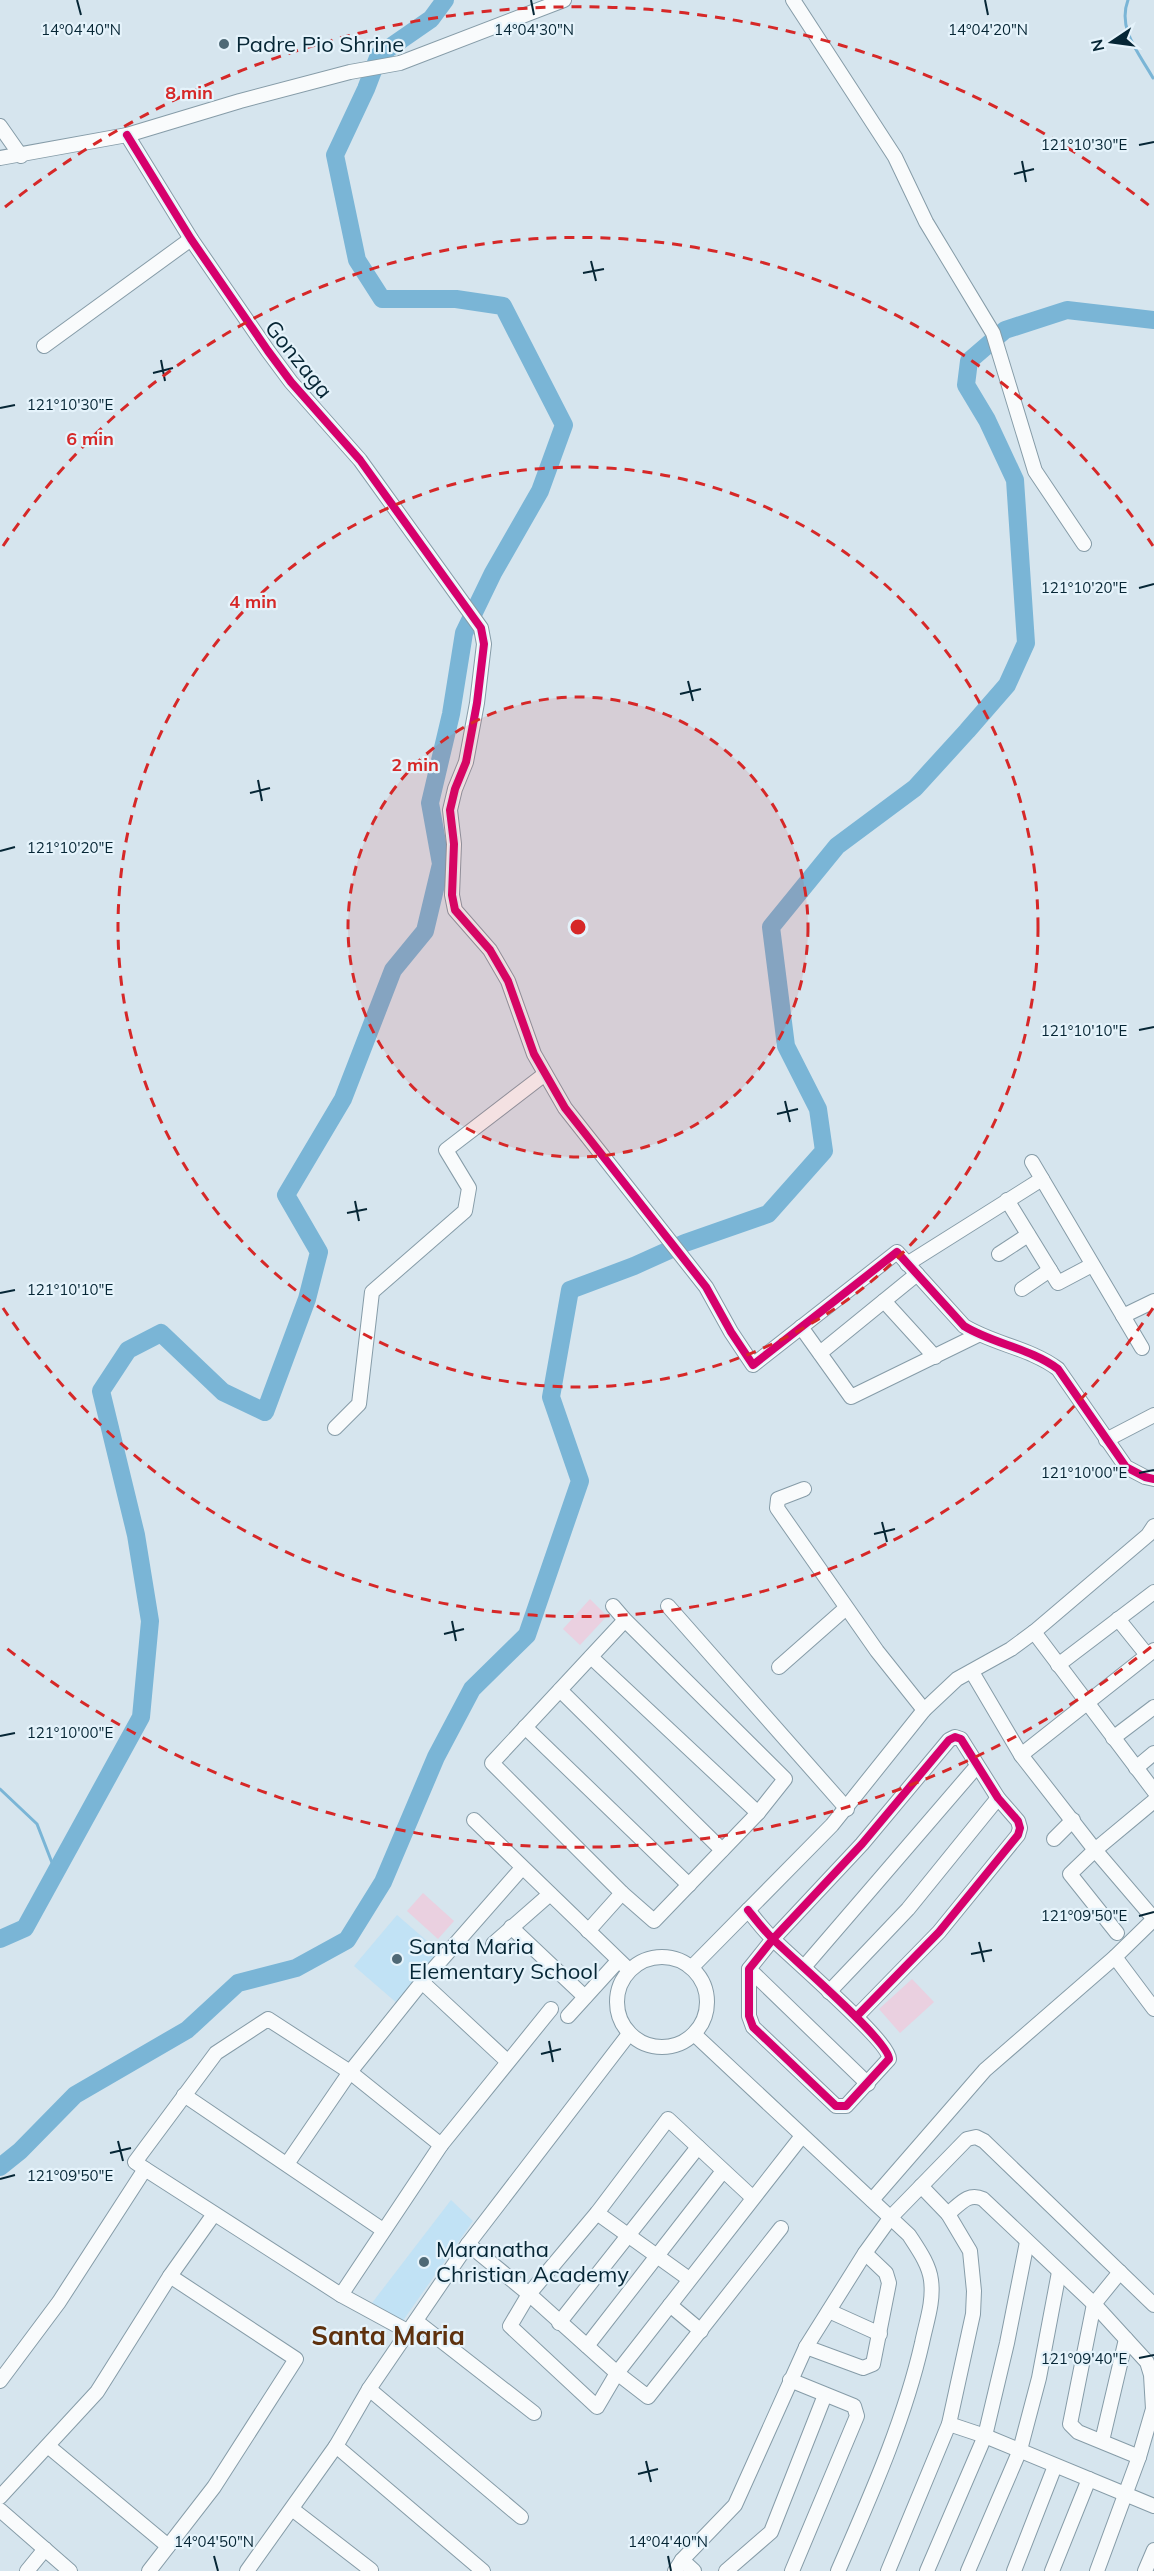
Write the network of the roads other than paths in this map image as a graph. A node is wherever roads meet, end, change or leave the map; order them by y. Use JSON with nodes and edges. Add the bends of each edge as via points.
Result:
{"nodes":[{"id":1,"x":564,"y":0,"type":"edge"},
{"id":2,"x":794,"y":0,"type":"edge"},
{"id":3,"x":0,"y":126,"type":"edge"},
{"id":4,"x":126,"y":135,"type":"junction"},
{"id":5,"x":21,"y":156,"type":"junction"},
{"id":6,"x":0,"y":158,"type":"edge"},
{"id":7,"x":190,"y":240,"type":"junction"},
{"id":8,"x":44,"y":346,"type":"dead end"},
{"id":9,"x":1084,"y":544,"type":"dead end"},
{"id":10,"x":545,"y":1074,"type":"junction"},
{"id":11,"x":1032,"y":1162,"type":"dead end"},
{"id":12,"x":1042,"y":1179,"type":"junction"},
{"id":13,"x":1007,"y":1200,"type":"junction"},
{"id":14,"x":1028,"y":1235,"type":"junction"},
{"id":15,"x":999,"y":1254,"type":"dead end"},
{"id":16,"x":1092,"y":1265,"type":"junction"},
{"id":17,"x":912,"y":1269,"type":"junction"},
{"id":18,"x":1050,"y":1270,"type":"junction"},
{"id":19,"x":1022,"y":1289,"type":"dead end"},
{"id":20,"x":884,"y":1300,"type":"junction"},
{"id":21,"x":1154,"y":1301,"type":"edge"},
{"id":22,"x":1123,"y":1317,"type":"junction"},
{"id":23,"x":801,"y":1327,"type":"junction"},
{"id":24,"x":978,"y":1335,"type":"junction"},
{"id":25,"x":1142,"y":1348,"type":"dead end"},
{"id":26,"x":820,"y":1353,"type":"junction"},
{"id":27,"x":935,"y":1357,"type":"junction"},
{"id":28,"x":1154,"y":1415,"type":"edge"},
{"id":29,"x":335,"y":1428,"type":"dead end"},
{"id":30,"x":1106,"y":1440,"type":"junction"},
{"id":31,"x":1154,"y":1479,"type":"edge"},
{"id":32,"x":804,"y":1489,"type":"dead end"},
{"id":33,"x":1154,"y":1526,"type":"edge"},
{"id":34,"x":1154,"y":1592,"type":"edge"},
{"id":35,"x":613,"y":1606,"type":"dead end"},
{"id":36,"x":668,"y":1606,"type":"dead end"},
{"id":37,"x":846,"y":1608,"type":"junction"},
{"id":38,"x":1118,"y":1619,"type":"junction"},
{"id":39,"x":625,"y":1620,"type":"junction"},
{"id":40,"x":1034,"y":1632,"type":"junction"},
{"id":41,"x":1151,"y":1652,"type":"edge"},
{"id":42,"x":591,"y":1656,"type":"junction"},
{"id":43,"x":1058,"y":1665,"type":"junction"},
{"id":44,"x":779,"y":1666,"type":"dead end"},
{"id":45,"x":972,"y":1672,"type":"junction"},
{"id":46,"x":560,"y":1690,"type":"junction"},
{"id":47,"x":1088,"y":1704,"type":"junction"},
{"id":48,"x":1154,"y":1707,"type":"edge"},
{"id":49,"x":924,"y":1710,"type":"junction"},
{"id":50,"x":525,"y":1727,"type":"junction"},
{"id":51,"x":1113,"y":1738,"type":"junction"},
{"id":52,"x":1154,"y":1753,"type":"edge"},
{"id":53,"x":1021,"y":1755,"type":"junction"},
{"id":54,"x":977,"y":1766,"type":"junction"},
{"id":55,"x":1136,"y":1768,"type":"junction"},
{"id":56,"x":998,"y":1798,"type":"junction"},
{"id":57,"x":1153,"y":1800,"type":"edge"},
{"id":58,"x":847,"y":1809,"type":"junction"},
{"id":59,"x":758,"y":1813,"type":"junction"},
{"id":60,"x":474,"y":1820,"type":"dead end"},
{"id":61,"x":1072,"y":1820,"type":"junction"},
{"id":62,"x":1054,"y":1839,"type":"dead end"},
{"id":63,"x":722,"y":1850,"type":"junction"},
{"id":64,"x":1095,"y":1850,"type":"junction"},
{"id":65,"x":522,"y":1868,"type":"junction"},
{"id":66,"x":689,"y":1885,"type":"junction"},
{"id":67,"x":622,"y":1893,"type":"junction"},
{"id":68,"x":550,"y":1894,"type":"junction"},
{"id":69,"x":747,"y":1910,"type":"junction"},
{"id":70,"x":1154,"y":1919,"type":"edge"},
{"id":71,"x":510,"y":1927,"type":"junction"},
{"id":72,"x":588,"y":1932,"type":"junction"},
{"id":73,"x":1117,"y":1933,"type":"dead end"},
{"id":74,"x":773,"y":1939,"type":"junction"},
{"id":75,"x":493,"y":1944,"type":"dead end"},
{"id":76,"x":1115,"y":1957,"type":"junction"},
{"id":77,"x":624,"y":1966,"type":"junction"},
{"id":78,"x":692,"y":1967,"type":"junction"},
{"id":79,"x":804,"y":1967,"type":"junction"},
{"id":80,"x":749,"y":1969,"type":"junction"},
{"id":81,"x":422,"y":1982,"type":"junction"},
{"id":82,"x":829,"y":1992,"type":"junction"},
{"id":83,"x":585,"y":1997,"type":"junction"},
{"id":84,"x":551,"y":2009,"type":"dead end"},
{"id":85,"x":1154,"y":2009,"type":"edge"},
{"id":86,"x":568,"y":2016,"type":"dead end"},
{"id":87,"x":856,"y":2017,"type":"junction"},
{"id":88,"x":629,"y":2034,"type":"junction"},
{"id":89,"x":694,"y":2034,"type":"junction"},
{"id":90,"x":507,"y":2061,"type":"junction"},
{"id":91,"x":350,"y":2072,"type":"junction"},
{"id":92,"x":868,"y":2084,"type":"junction"},
{"id":93,"x":183,"y":2095,"type":"junction"},
{"id":94,"x":802,"y":2136,"type":"junction"},
{"id":95,"x":441,"y":2145,"type":"junction"},
{"id":96,"x":698,"y":2147,"type":"junction"},
{"id":97,"x":287,"y":2164,"type":"junction"},
{"id":98,"x":145,"y":2169,"type":"junction"},
{"id":99,"x":723,"y":2171,"type":"junction"},
{"id":100,"x":921,"y":2186,"type":"junction"},
{"id":101,"x":752,"y":2197,"type":"junction"},
{"id":102,"x":872,"y":2200,"type":"junction"},
{"id":103,"x":597,"y":2213,"type":"junction"},
{"id":104,"x":214,"y":2214,"type":"junction"},
{"id":105,"x":948,"y":2214,"type":"junction"},
{"id":106,"x":891,"y":2217,"type":"junction"},
{"id":107,"x":781,"y":2228,"type":"dead end"},
{"id":108,"x":383,"y":2230,"type":"junction"},
{"id":109,"x":628,"y":2236,"type":"junction"},
{"id":110,"x":1027,"y":2242,"type":"junction"},
{"id":111,"x":468,"y":2244,"type":"junction"},
{"id":112,"x":865,"y":2253,"type":"junction"},
{"id":113,"x":657,"y":2257,"type":"junction"},
{"id":114,"x":1059,"y":2272,"type":"junction"},
{"id":115,"x":1120,"y":2272,"type":"junction"},
{"id":116,"x":170,"y":2276,"type":"junction"},
{"id":117,"x":689,"y":2279,"type":"junction"},
{"id":118,"x":529,"y":2294,"type":"junction"},
{"id":119,"x":341,"y":2295,"type":"junction"},
{"id":120,"x":1094,"y":2304,"type":"junction"},
{"id":121,"x":670,"y":2305,"type":"junction"},
{"id":122,"x":1154,"y":2305,"type":"edge"},
{"id":123,"x":829,"y":2311,"type":"junction"},
{"id":124,"x":559,"y":2323,"type":"junction"},
{"id":125,"x":412,"y":2326,"type":"junction"},
{"id":126,"x":701,"y":2331,"type":"junction"},
{"id":127,"x":880,"y":2334,"type":"junction"},
{"id":128,"x":1126,"y":2339,"type":"junction"},
{"id":129,"x":587,"y":2346,"type":"junction"},
{"id":130,"x":806,"y":2347,"type":"junction"},
{"id":131,"x":617,"y":2373,"type":"junction"},
{"id":132,"x":790,"y":2380,"type":"junction"},
{"id":133,"x":0,"y":2381,"type":"edge"},
{"id":134,"x":369,"y":2389,"type":"junction"},
{"id":135,"x":825,"y":2395,"type":"junction"},
{"id":136,"x":534,"y":2413,"type":"dead end"},
{"id":137,"x":949,"y":2424,"type":"junction"},
{"id":138,"x":985,"y":2436,"type":"junction"},
{"id":139,"x":1102,"y":2441,"type":"junction"},
{"id":140,"x":48,"y":2446,"type":"junction"},
{"id":141,"x":336,"y":2446,"type":"junction"},
{"id":142,"x":1020,"y":2450,"type":"junction"},
{"id":143,"x":1139,"y":2457,"type":"junction"},
{"id":144,"x":1055,"y":2466,"type":"junction"},
{"id":145,"x":1089,"y":2480,"type":"junction"},
{"id":146,"x":1125,"y":2495,"type":"junction"},
{"id":147,"x":0,"y":2497,"type":"edge"},
{"id":148,"x":1154,"y":2506,"type":"edge"},
{"id":149,"x":292,"y":2509,"type":"junction"},
{"id":150,"x":0,"y":2510,"type":"edge"},
{"id":151,"x":521,"y":2517,"type":"dead end"},
{"id":152,"x":168,"y":2546,"type":"junction"},
{"id":153,"x":45,"y":2549,"type":"junction"},
{"id":154,"x":1154,"y":2550,"type":"edge"},
{"id":155,"x":678,"y":2565,"type":"edge"},
{"id":156,"x":371,"y":2570,"type":"edge"},
{"id":157,"x":27,"y":2571,"type":"edge"},
{"id":158,"x":70,"y":2571,"type":"edge"},
{"id":159,"x":149,"y":2571,"type":"edge"},
{"id":160,"x":247,"y":2571,"type":"edge"},
{"id":161,"x":483,"y":2571,"type":"edge"},
{"id":162,"x":694,"y":2571,"type":"edge"},
{"id":163,"x":726,"y":2571,"type":"edge"},
{"id":164,"x":792,"y":2571,"type":"edge"},
{"id":165,"x":838,"y":2571,"type":"edge"},
{"id":166,"x":888,"y":2571,"type":"edge"},
{"id":167,"x":927,"y":2571,"type":"edge"},
{"id":168,"x":969,"y":2571,"type":"edge"},
{"id":169,"x":1014,"y":2571,"type":"edge"},
{"id":170,"x":1052,"y":2571,"type":"edge"},
{"id":171,"x":1097,"y":2571,"type":"edge"},
{"id":172,"x":1144,"y":2571,"type":"edge"}],
"edges":[{"from":1,"to":4,"type":"street","via":[[400,63],[350,72]]},
{"from":2,"to":9,"type":"street","via":[[896,157],[926,222],[993,333],[1035,471]]},
{"from":3,"to":5,"type":"street"},
{"from":4,"to":5,"type":"street"},
{"from":4,"to":7,"type":"street","name":"Gonzaga"},
{"from":5,"to":6,"type":"street"},
{"from":7,"to":8,"type":"street"},
{"from":7,"to":10,"type":"street","name":"Gonzaga","via":[[291,382],[360,460],[482,628],[484,645],[466,762],[450,810],[454,844],[452,895],[455,909],[490,950],[508,981]]},
{"from":10,"to":23,"type":"street","via":[[565,1108],[706,1287],[753,1365]]},
{"from":10,"to":29,"type":"street","via":[[446,1150],[469,1188],[465,1211],[372,1292],[359,1404]]},
{"from":11,"to":12,"type":"street"},
{"from":12,"to":13,"type":"street"},
{"from":12,"to":16,"type":"street"},
{"from":13,"to":14,"type":"street"},
{"from":13,"to":17,"type":"street"},
{"from":14,"to":15,"type":"street"},
{"from":14,"to":18,"type":"street"},
{"from":16,"to":18,"type":"street","via":[[1058,1283]]},
{"from":16,"to":22,"type":"street"},
{"from":17,"to":20,"type":"street"},
{"from":17,"to":23,"type":"street","via":[[897,1252]]},
{"from":17,"to":24,"type":"street","via":[[964,1326]]},
{"from":18,"to":19,"type":"street"},
{"from":20,"to":26,"type":"street"},
{"from":20,"to":27,"type":"street"},
{"from":21,"to":22,"type":"street"},
{"from":22,"to":25,"type":"street"},
{"from":23,"to":26,"type":"street"},
{"from":24,"to":27,"type":"street"},
{"from":24,"to":30,"type":"street","via":[[1046,1360],[1058,1369]]},
{"from":26,"to":27,"type":"street","via":[[851,1397]]},
{"from":28,"to":30,"type":"street"},
{"from":30,"to":31,"type":"street","via":[[1126,1467]]},
{"from":32,"to":37,"type":"street","via":[[778,1499],[777,1508]]},
{"from":33,"to":40,"type":"street"},
{"from":34,"to":38,"type":"street"},
{"from":35,"to":39,"type":"street"},
{"from":36,"to":58,"type":"street"},
{"from":37,"to":44,"type":"street"},
{"from":37,"to":49,"type":"street"},
{"from":38,"to":41,"type":"street"},
{"from":38,"to":43,"type":"street"},
{"from":39,"to":42,"type":"street"},
{"from":39,"to":59,"type":"street","via":[[785,1779]]},
{"from":40,"to":43,"type":"street"},
{"from":40,"to":45,"type":"street"},
{"from":41,"to":47,"type":"street"},
{"from":42,"to":46,"type":"street"},
{"from":42,"to":59,"type":"street"},
{"from":43,"to":47,"type":"street"},
{"from":45,"to":49,"type":"street","via":[[957,1679]]},
{"from":45,"to":53,"type":"street"},
{"from":46,"to":50,"type":"street"},
{"from":46,"to":63,"type":"street"},
{"from":47,"to":51,"type":"street"},
{"from":47,"to":53,"type":"street"},
{"from":48,"to":51,"type":"street"},
{"from":49,"to":58,"type":"street"},
{"from":50,"to":66,"type":"street"},
{"from":50,"to":67,"type":"street","via":[[492,1762]]},
{"from":51,"to":55,"type":"street"},
{"from":52,"to":55,"type":"street"},
{"from":53,"to":61,"type":"street"},
{"from":54,"to":56,"type":"street"},
{"from":54,"to":74,"type":"street","via":[[961,1739],[949,1740],[862,1844]]},
{"from":54,"to":79,"type":"street"},
{"from":55,"to":57,"type":"street"},
{"from":56,"to":82,"type":"street","via":[[908,1909]]},
{"from":56,"to":87,"type":"street","via":[[1018,1821],[1018,1835],[939,1932]]},
{"from":57,"to":64,"type":"street"},
{"from":58,"to":69,"type":"street"},
{"from":59,"to":63,"type":"street"},
{"from":60,"to":65,"type":"street"},
{"from":61,"to":62,"type":"street"},
{"from":61,"to":64,"type":"street"},
{"from":63,"to":66,"type":"street"},
{"from":64,"to":70,"type":"street"},
{"from":64,"to":73,"type":"street","via":[[1070,1874]]},
{"from":65,"to":68,"type":"street"},
{"from":65,"to":81,"type":"street"},
{"from":66,"to":67,"type":"street","via":[[654,1921]]},
{"from":67,"to":72,"type":"street"},
{"from":68,"to":71,"type":"street"},
{"from":68,"to":72,"type":"street"},
{"from":69,"to":74,"type":"street"},
{"from":69,"to":78,"type":"street"},
{"from":70,"to":76,"type":"street"},
{"from":71,"to":75,"type":"street"},
{"from":71,"to":83,"type":"street"},
{"from":72,"to":77,"type":"street"},
{"from":74,"to":79,"type":"street"},
{"from":74,"to":80,"type":"street"},
{"from":76,"to":85,"type":"street"},
{"from":76,"to":102,"type":"street","via":[[985,2070]]},
{"from":77,"to":78,"type":"street","via":[[660,1956],[678,1959]]},
{"from":77,"to":83,"type":"street"},
{"from":77,"to":88,"type":"street","via":[[616,2006]]},
{"from":78,"to":89,"type":"street","via":[[707,1995],[701,2025]]},
{"from":79,"to":82,"type":"street"},
{"from":80,"to":92,"type":"street"},
{"from":80,"to":92,"type":"street","via":[[749,2016],[753,2027],[836,2106],[846,2106]]},
{"from":81,"to":90,"type":"street"},
{"from":81,"to":91,"type":"street"},
{"from":82,"to":87,"type":"street"},
{"from":83,"to":86,"type":"street"},
{"from":84,"to":90,"type":"street"},
{"from":87,"to":92,"type":"street","via":[[890,2055]]},
{"from":88,"to":89,"type":"street","via":[[655,2048],[669,2048]]},
{"from":88,"to":111,"type":"street"},
{"from":89,"to":94,"type":"street"},
{"from":90,"to":95,"type":"street"},
{"from":91,"to":93,"type":"street","via":[[268,2019],[216,2053]]},
{"from":91,"to":95,"type":"street"},
{"from":91,"to":97,"type":"street"},
{"from":93,"to":97,"type":"street"},
{"from":93,"to":98,"type":"street","via":[[135,2162]]},
{"from":94,"to":101,"type":"street"},
{"from":94,"to":102,"type":"street"},
{"from":95,"to":108,"type":"street"},
{"from":96,"to":99,"type":"street"},
{"from":96,"to":103,"type":"street","via":[[668,2119]]},
{"from":96,"to":109,"type":"street"},
{"from":97,"to":108,"type":"street"},
{"from":98,"to":104,"type":"street"},
{"from":98,"to":133,"type":"street","via":[[59,2302]]},
{"from":99,"to":101,"type":"street"},
{"from":99,"to":113,"type":"street"},
{"from":100,"to":105,"type":"street"},
{"from":100,"to":106,"type":"street"},
{"from":100,"to":115,"type":"street","via":[[959,2145],[976,2137]]},
{"from":101,"to":117,"type":"street"},
{"from":102,"to":106,"type":"street"},
{"from":103,"to":109,"type":"street"},
{"from":103,"to":118,"type":"street"},
{"from":104,"to":116,"type":"street"},
{"from":104,"to":119,"type":"street"},
{"from":105,"to":110,"type":"street","via":[[967,2197],[976,2195]]},
{"from":105,"to":137,"type":"street","via":[[970,2251],[974,2291],[973,2314]]},
{"from":106,"to":112,"type":"street"},
{"from":106,"to":165,"type":"street","via":[[909,2235],[927,2265],[931,2302],[903,2414]]},
{"from":107,"to":126,"type":"street"},
{"from":108,"to":119,"type":"street"},
{"from":109,"to":113,"type":"street"},
{"from":109,"to":124,"type":"street"},
{"from":110,"to":114,"type":"street"},
{"from":110,"to":138,"type":"street"},
{"from":111,"to":118,"type":"street"},
{"from":111,"to":125,"type":"street"},
{"from":112,"to":123,"type":"street"},
{"from":112,"to":127,"type":"street","via":[[886,2273],[889,2283]]},
{"from":113,"to":117,"type":"street"},
{"from":113,"to":129,"type":"street"},
{"from":114,"to":120,"type":"street"},
{"from":114,"to":142,"type":"street","via":[[1039,2378]]},
{"from":115,"to":120,"type":"street"},
{"from":115,"to":122,"type":"street"},
{"from":116,"to":140,"type":"street","via":[[97,2392]]},
{"from":116,"to":152,"type":"street","via":[[296,2359],[214,2487]]},
{"from":117,"to":121,"type":"street"},
{"from":118,"to":124,"type":"street"},
{"from":118,"to":131,"type":"street","via":[[510,2326],[597,2407]]},
{"from":119,"to":125,"type":"street"},
{"from":120,"to":128,"type":"street"},
{"from":120,"to":139,"type":"street","via":[[1070,2418],[1073,2429]]},
{"from":121,"to":126,"type":"street"},
{"from":121,"to":131,"type":"street"},
{"from":123,"to":127,"type":"street"},
{"from":123,"to":130,"type":"street"},
{"from":124,"to":129,"type":"street"},
{"from":125,"to":134,"type":"street"},
{"from":125,"to":136,"type":"street"},
{"from":126,"to":131,"type":"street","via":[[648,2397]]},
{"from":127,"to":130,"type":"street","via":[[869,2368]]},
{"from":128,"to":139,"type":"street"},
{"from":128,"to":143,"type":"street","via":[[1147,2362],[1154,2392],[1154,2409]]},
{"from":129,"to":131,"type":"street"},
{"from":130,"to":132,"type":"street"},
{"from":132,"to":135,"type":"street"},
{"from":132,"to":155,"type":"street","via":[[735,2505]]},
{"from":134,"to":141,"type":"street"},
{"from":134,"to":151,"type":"street"},
{"from":135,"to":163,"type":"street","via":[[771,2532]]},
{"from":135,"to":164,"type":"street","via":[[854,2406],[857,2416]]},
{"from":137,"to":138,"type":"street"},
{"from":137,"to":166,"type":"street"},
{"from":138,"to":142,"type":"street"},
{"from":138,"to":167,"type":"street"},
{"from":139,"to":143,"type":"street"},
{"from":140,"to":147,"type":"street"},
{"from":140,"to":152,"type":"street"},
{"from":141,"to":149,"type":"street"},
{"from":141,"to":161,"type":"street"},
{"from":142,"to":144,"type":"street"},
{"from":142,"to":168,"type":"street"},
{"from":143,"to":146,"type":"street"},
{"from":144,"to":145,"type":"street"},
{"from":144,"to":169,"type":"street"},
{"from":145,"to":146,"type":"street"},
{"from":145,"to":170,"type":"street"},
{"from":146,"to":148,"type":"street"},
{"from":146,"to":171,"type":"street"},
{"from":149,"to":156,"type":"street"},
{"from":149,"to":160,"type":"street"},
{"from":150,"to":153,"type":"street"},
{"from":152,"to":159,"type":"street"},
{"from":153,"to":157,"type":"street"},
{"from":153,"to":158,"type":"street"},
{"from":154,"to":172,"type":"street"},
{"from":155,"to":162,"type":"street"}]}
